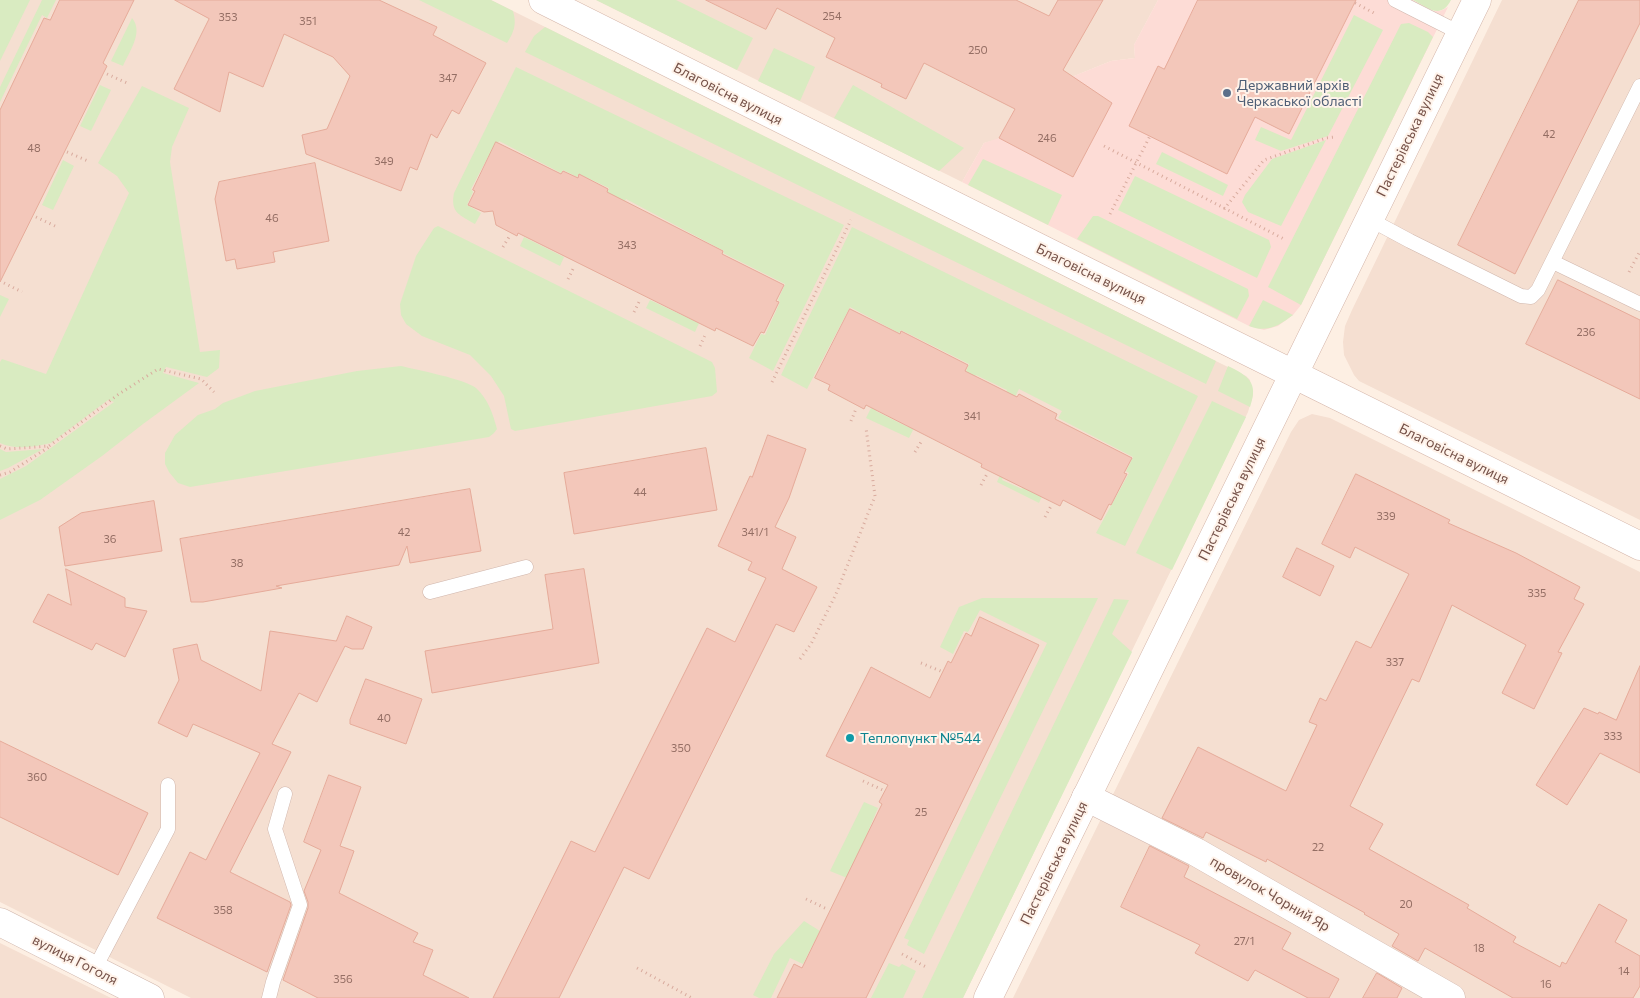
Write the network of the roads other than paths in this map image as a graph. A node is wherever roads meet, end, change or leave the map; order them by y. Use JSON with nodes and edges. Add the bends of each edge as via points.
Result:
{"nodes":[{"id":1,"x":543,"y":0,"type":"edge"},
{"id":2,"x":1395,"y":0,"type":"edge"},
{"id":3,"x":1477,"y":0,"type":"edge"},
{"id":4,"x":1460,"y":33,"type":"junction"},
{"id":5,"x":1640,"y":86,"type":"edge"},
{"id":6,"x":1369,"y":219,"type":"junction"},
{"id":7,"x":1553,"y":262,"type":"junction"},
{"id":8,"x":1640,"y":304,"type":"edge"},
{"id":9,"x":1293,"y":374,"type":"junction"},
{"id":10,"x":1640,"y":546,"type":"edge"},
{"id":11,"x":526,"y":567,"type":"dead end"},
{"id":12,"x":430,"y":592,"type":"dead end"},
{"id":13,"x":168,"y":786,"type":"dead end"},
{"id":14,"x":285,"y":794,"type":"dead end"},
{"id":15,"x":1086,"y":797,"type":"junction"},
{"id":16,"x":0,"y":922,"type":"edge"},
{"id":17,"x":94,"y":970,"type":"junction"},
{"id":18,"x":150,"y":998,"type":"edge"},
{"id":19,"x":269,"y":998,"type":"edge"},
{"id":20,"x":988,"y":998,"type":"edge"},
{"id":21,"x":1451,"y":998,"type":"edge"}],
"edges":[{"from":1,"to":9,"type":"main road","name":"Благовісна вулиця"},
{"from":2,"to":4,"type":"lane"},
{"from":3,"to":4,"type":"main road","name":"Пастерівська вулиця"},
{"from":4,"to":6,"type":"main road","name":"Пастерівська вулиця"},
{"from":5,"to":7,"type":"lane"},
{"from":6,"to":7,"type":"lane","via":[[1521,296],[1531,297],[1538,290]]},
{"from":6,"to":9,"type":"main road","name":"Пастерівська вулиця"},
{"from":7,"to":8,"type":"lane"},
{"from":9,"to":10,"type":"main road","name":"Благовісна вулиця"},
{"from":9,"to":15,"type":"main road","name":"Пастерівська вулиця"},
{"from":11,"to":12,"type":"lane"},
{"from":13,"to":17,"type":"lane","via":[[168,829]]},
{"from":14,"to":19,"type":"lane","via":[[275,829],[300,905]]},
{"from":15,"to":20,"type":"main road","name":"Пастерівська вулиця"},
{"from":15,"to":21,"type":"main road","name":"провулок Чорний Яр","via":[[1211,860]]},
{"from":16,"to":17,"type":"main road","name":"вулиця Гоголя"},
{"from":17,"to":18,"type":"main road","name":"вулиця Гоголя"}]}
